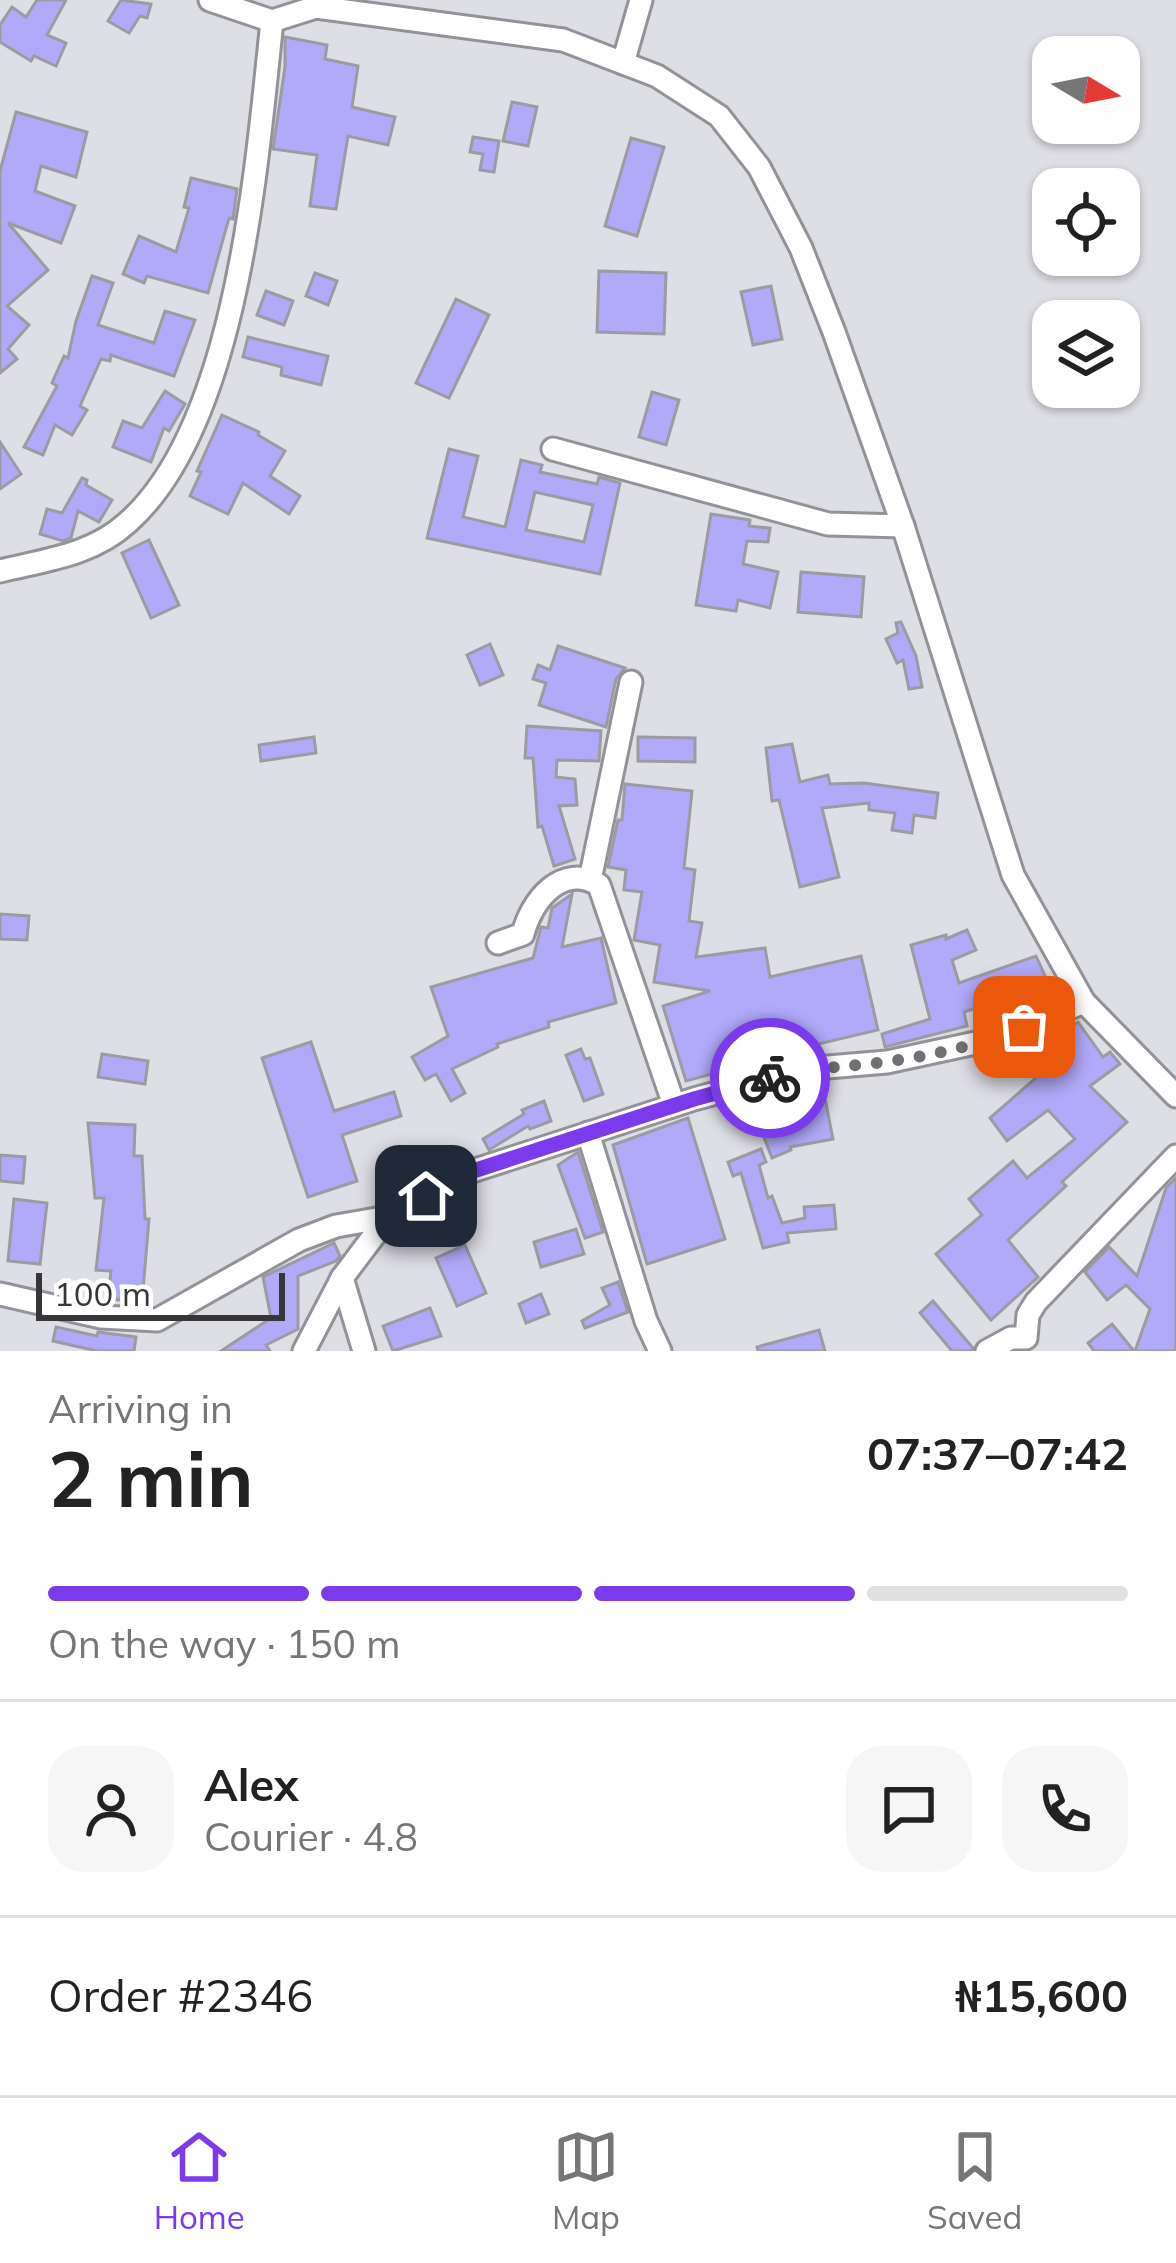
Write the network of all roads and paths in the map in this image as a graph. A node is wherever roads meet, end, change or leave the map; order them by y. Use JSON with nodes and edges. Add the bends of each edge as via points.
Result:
{"nodes":[{"id":1,"x":210,"y":0,"type":"edge"},
{"id":2,"x":640,"y":0,"type":"edge"},
{"id":3,"x":272,"y":21,"type":"junction"},
{"id":4,"x":623,"y":63,"type":"junction"},
{"id":5,"x":553,"y":448,"type":"dead end"},
{"id":6,"x":903,"y":526,"type":"junction"},
{"id":7,"x":0,"y":571,"type":"edge"},
{"id":8,"x":631,"y":682,"type":"dead end"},
{"id":9,"x":590,"y":880,"type":"junction"},
{"id":10,"x":498,"y":943,"type":"dead end"},
{"id":11,"x":1084,"y":1002,"type":"junction"},
{"id":12,"x":1176,"y":1096,"type":"edge"},
{"id":13,"x":674,"y":1106,"type":"junction"},
{"id":14,"x":588,"y":1133,"type":"junction"},
{"id":15,"x":1176,"y":1156,"type":"edge"},
{"id":16,"x":388,"y":1217,"type":"junction"},
{"id":17,"x":342,"y":1278,"type":"junction"},
{"id":18,"x":0,"y":1294,"type":"edge"},
{"id":19,"x":304,"y":1351,"type":"edge"},
{"id":20,"x":364,"y":1351,"type":"edge"},
{"id":21,"x":660,"y":1351,"type":"edge"},
{"id":22,"x":987,"y":1351,"type":"edge"}],
"edges":[{"from":1,"to":3,"type":"street"},
{"from":2,"to":4,"type":"street"},
{"from":3,"to":4,"type":"street","via":[[316,8],[563,40]]},
{"from":3,"to":7,"type":"street","via":[[246,249],[201,410],[158,490],[126,525],[79,553]]},
{"from":4,"to":6,"type":"street","via":[[719,116],[759,167],[801,248]]},
{"from":5,"to":6,"type":"street","via":[[828,524]]},
{"from":6,"to":11,"type":"street","via":[[1013,875]]},
{"from":8,"to":9,"type":"street"},
{"from":9,"to":10,"type":"street","via":[[554,884],[538,898],[523,934]]},
{"from":9,"to":13,"type":"street","via":[[599,886]]},
{"from":11,"to":12,"type":"street"},
{"from":11,"to":13,"type":"street","via":[[994,1039],[887,1062],[804,1069]]},
{"from":13,"to":14,"type":"street"},
{"from":14,"to":16,"type":"street","via":[[464,1174]]},
{"from":14,"to":21,"type":"street"},
{"from":15,"to":22,"type":"street","via":[[1036,1302],[1026,1338]]},
{"from":16,"to":17,"type":"street"},
{"from":16,"to":18,"type":"street","via":[[299,1240],[158,1319],[130,1322]]},
{"from":17,"to":19,"type":"street"},
{"from":17,"to":20,"type":"street"}]}
